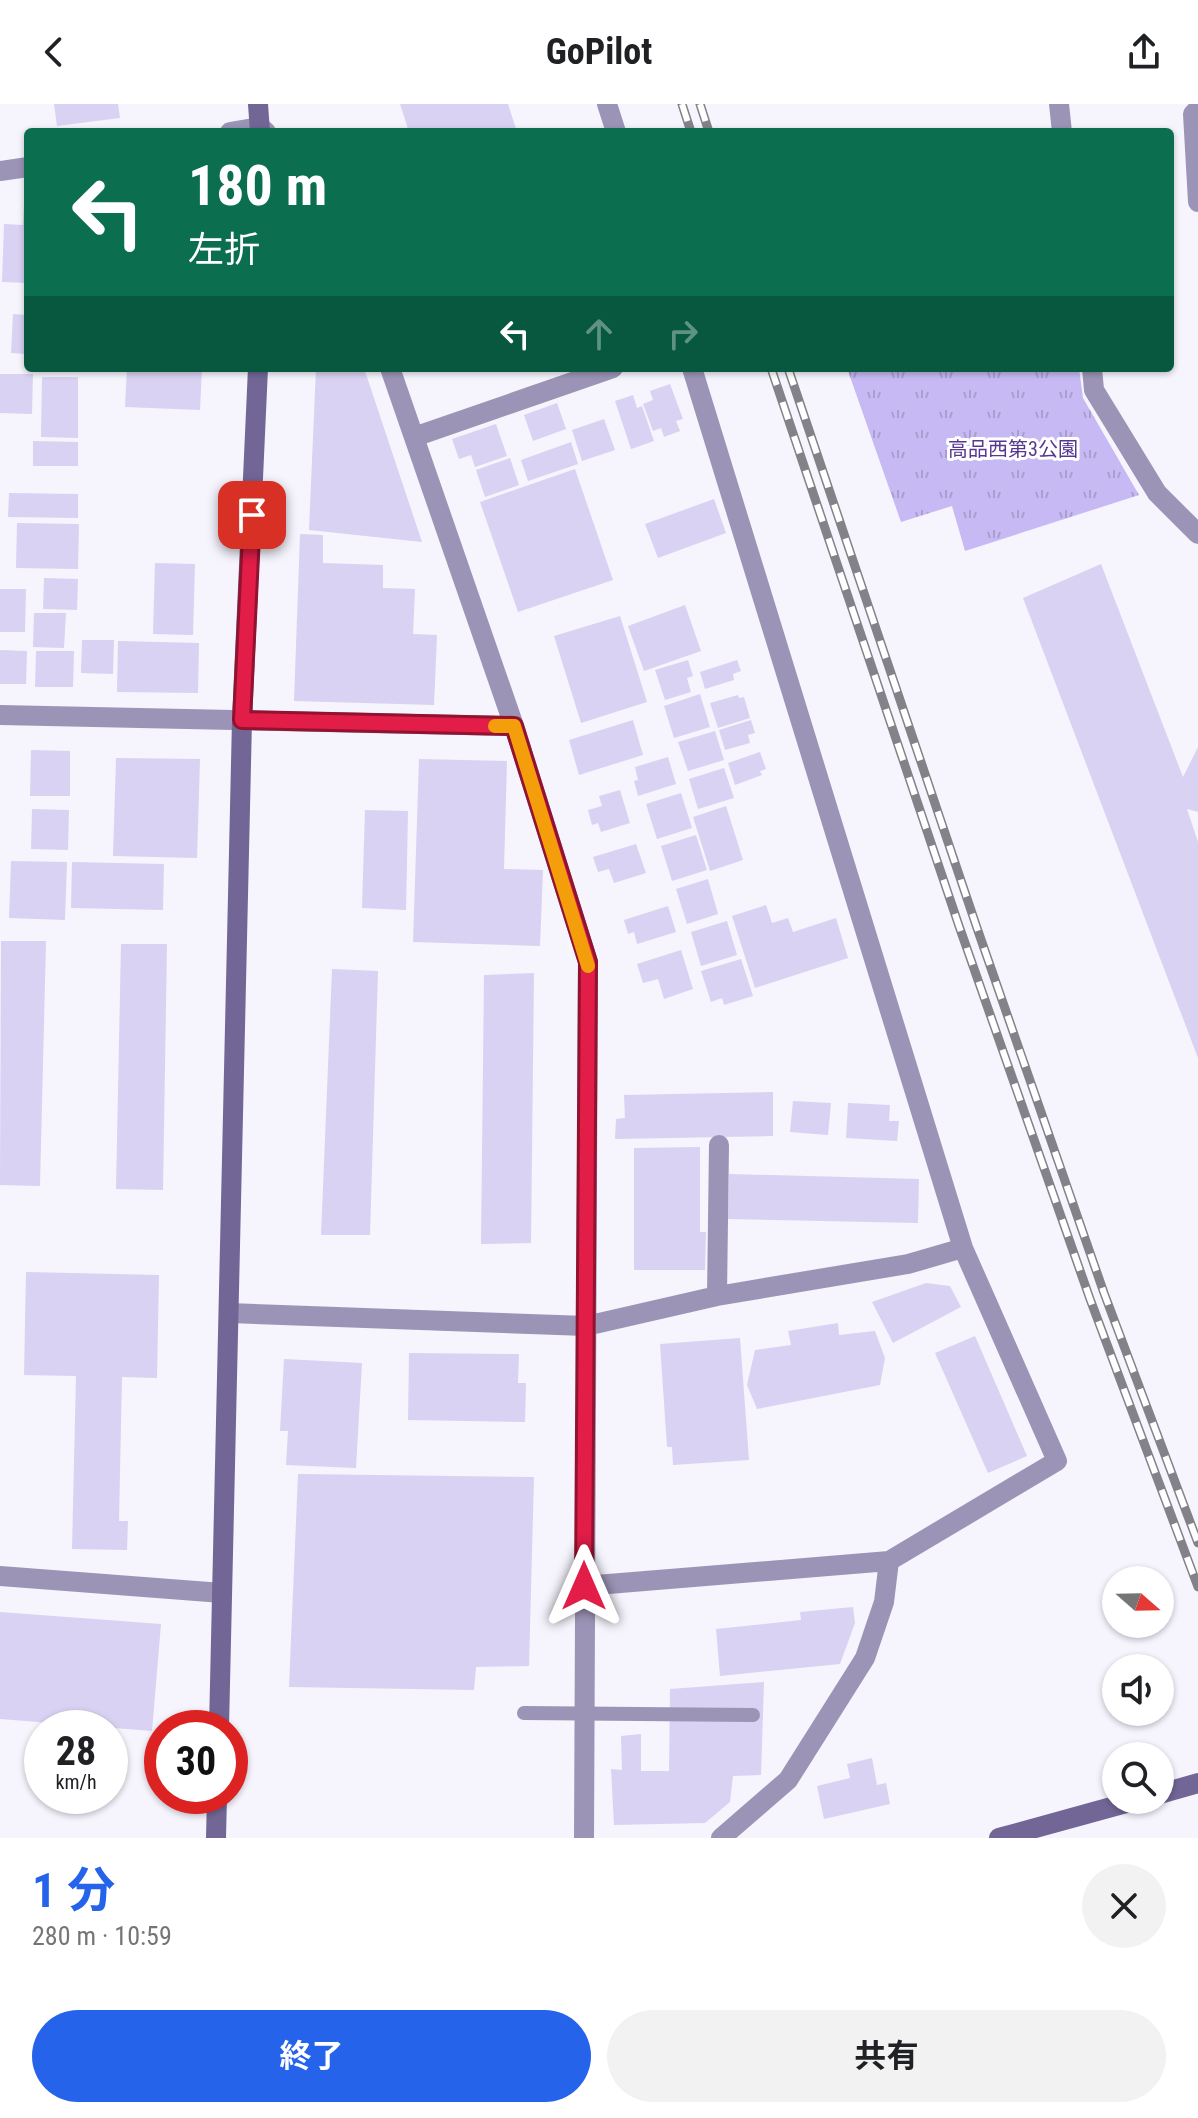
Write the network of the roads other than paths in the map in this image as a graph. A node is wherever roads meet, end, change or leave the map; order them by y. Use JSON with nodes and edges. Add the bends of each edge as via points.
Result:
{"nodes":[{"id":1,"x":258,"y":104,"type":"edge"},
{"id":2,"x":607,"y":104,"type":"edge"},
{"id":3,"x":1059,"y":104,"type":"edge"},
{"id":4,"x":1198,"y":109,"type":"edge"},
{"id":5,"x":262,"y":128,"type":"edge"},
{"id":6,"x":615,"y":128,"type":"edge"},
{"id":7,"x":1062,"y":128,"type":"edge"},
{"id":8,"x":24,"y":168,"type":"edge"},
{"id":9,"x":0,"y":171,"type":"edge"},
{"id":10,"x":1198,"y":202,"type":"edge"},
{"id":11,"x":258,"y":372,"type":"edge"},
{"id":12,"x":391,"y":372,"type":"edge"},
{"id":13,"x":601,"y":372,"type":"edge"},
{"id":14,"x":693,"y":372,"type":"edge"},
{"id":15,"x":1092,"y":372,"type":"edge"},
{"id":16,"x":414,"y":437,"type":"junction"},
{"id":17,"x":1198,"y":534,"type":"edge"},
{"id":18,"x":0,"y":715,"type":"edge"},
{"id":19,"x":242,"y":720,"type":"junction"},
{"id":20,"x":514,"y":726,"type":"junction"},
{"id":21,"x":719,"y":1145,"type":"dead end"},
{"id":22,"x":963,"y":1248,"type":"junction"},
{"id":23,"x":717,"y":1296,"type":"junction"},
{"id":24,"x":229,"y":1313,"type":"junction"},
{"id":25,"x":586,"y":1326,"type":"junction"},
{"id":26,"x":889,"y":1561,"type":"junction"},
{"id":27,"x":0,"y":1576,"type":"edge"},
{"id":28,"x":584,"y":1586,"type":"junction"},
{"id":29,"x":222,"y":1593,"type":"junction"},
{"id":30,"x":219,"y":1710,"type":"edge"},
{"id":31,"x":524,"y":1713,"type":"dead end"},
{"id":32,"x":584,"y":1715,"type":"junction"},
{"id":33,"x":753,"y":1715,"type":"dead end"},
{"id":34,"x":1198,"y":1783,"type":"edge"},
{"id":35,"x":1174,"y":1790,"type":"edge"},
{"id":36,"x":1102,"y":1810,"type":"edge"},
{"id":37,"x":217,"y":1814,"type":"edge"},
{"id":38,"x":216,"y":1838,"type":"edge"},
{"id":39,"x":584,"y":1838,"type":"edge"},
{"id":40,"x":721,"y":1838,"type":"edge"},
{"id":41,"x":999,"y":1838,"type":"edge"}],
"edges":[{"from":1,"to":5,"type":"street"},
{"from":2,"to":6,"type":"street"},
{"from":3,"to":7,"type":"street"},
{"from":4,"to":10,"type":"street","via":[[1193,114]]},
{"from":8,"to":9,"type":"street"},
{"from":11,"to":19,"type":"street"},
{"from":12,"to":16,"type":"street"},
{"from":13,"to":16,"type":"street"},
{"from":14,"to":22,"type":"street"},
{"from":15,"to":17,"type":"street","via":[[1094,390],[1157,493]]},
{"from":16,"to":20,"type":"street"},
{"from":18,"to":19,"type":"street"},
{"from":19,"to":20,"type":"street"},
{"from":19,"to":24,"type":"street"},
{"from":20,"to":25,"type":"street","via":[[588,962]]},
{"from":21,"to":23,"type":"street"},
{"from":22,"to":23,"type":"street","via":[[908,1264]]},
{"from":22,"to":26,"type":"street","via":[[1057,1461]]},
{"from":23,"to":25,"type":"street"},
{"from":24,"to":25,"type":"street"},
{"from":24,"to":29,"type":"street"},
{"from":25,"to":28,"type":"street"},
{"from":26,"to":28,"type":"street"},
{"from":26,"to":40,"type":"street","via":[[884,1602],[865,1658],[788,1780]]},
{"from":27,"to":29,"type":"street"},
{"from":28,"to":32,"type":"street"},
{"from":29,"to":30,"type":"street"},
{"from":31,"to":32,"type":"lane"},
{"from":32,"to":33,"type":"lane"},
{"from":32,"to":39,"type":"street"},
{"from":34,"to":35,"type":"street"},
{"from":36,"to":41,"type":"street"},
{"from":37,"to":38,"type":"street"}]}
